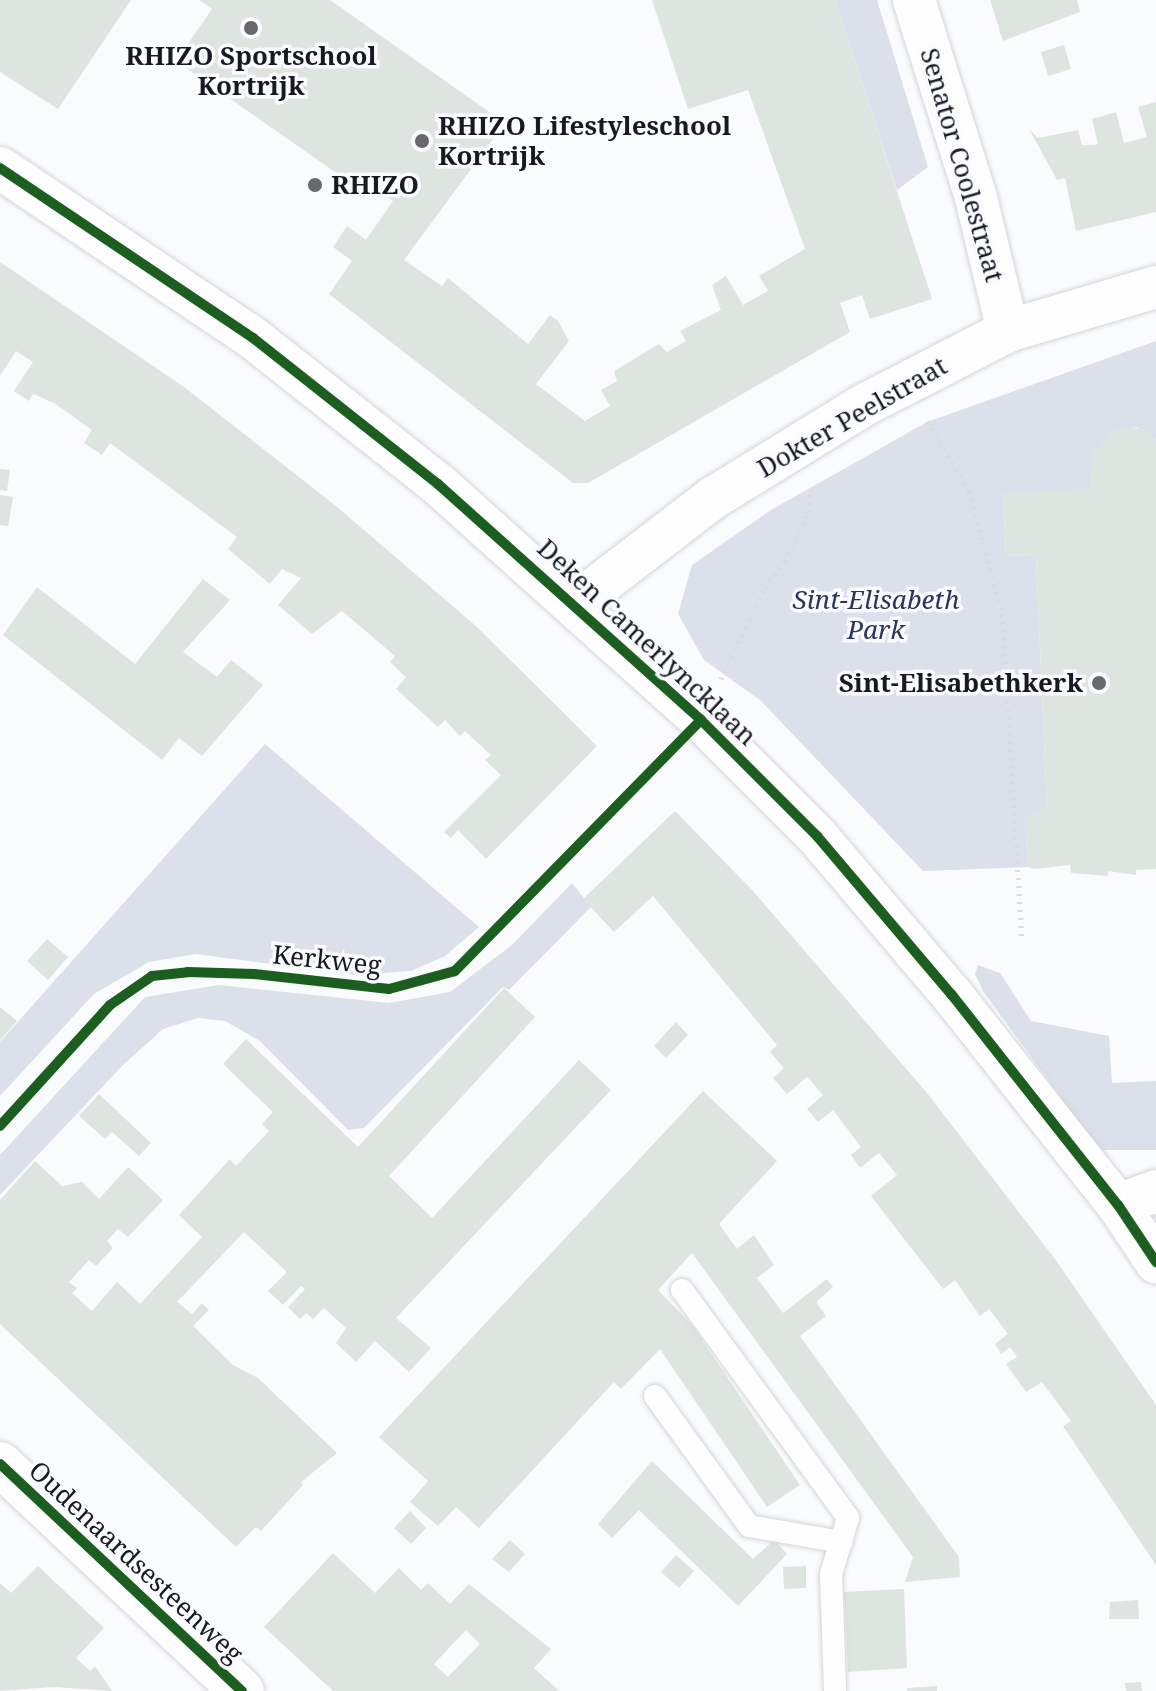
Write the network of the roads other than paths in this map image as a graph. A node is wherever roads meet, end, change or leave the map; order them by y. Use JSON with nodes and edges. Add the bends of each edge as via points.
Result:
{"nodes":[{"id":1,"x":914,"y":0,"type":"edge"},
{"id":2,"x":0,"y":168,"type":"edge"},
{"id":3,"x":1156,"y":287,"type":"edge"},
{"id":4,"x":1008,"y":331,"type":"junction"},
{"id":5,"x":576,"y":603,"type":"junction"},
{"id":6,"x":1137,"y":1198,"type":"edge"},
{"id":7,"x":1156,"y":1262,"type":"edge"},
{"id":8,"x":682,"y":1290,"type":"dead end"},
{"id":9,"x":655,"y":1396,"type":"dead end"},
{"id":10,"x":0,"y":1464,"type":"edge"},
{"id":11,"x":842,"y":1542,"type":"junction"},
{"id":12,"x":242,"y":1691,"type":"edge"},
{"id":13,"x":835,"y":1691,"type":"edge"}],
"edges":[{"from":1,"to":4,"type":"street","name":"Senator Coolestraat","via":[[976,198]]},
{"from":2,"to":5,"type":"street","name":"Deken Camerlyncklaan","via":[[253,338],[438,484]]},
{"from":3,"to":4,"type":"street","name":"Dokter Peelstraat"},
{"from":4,"to":5,"type":"street","name":"Dokter Peelstraat","via":[[866,404],[713,498]]},
{"from":5,"to":6,"type":"street","name":"Deken Camerlyncklaan","via":[[817,836]]},
{"from":6,"to":7,"type":"street","name":"Deken Camerlyncklaan"},
{"from":8,"to":11,"type":"lane","via":[[848,1518]]},
{"from":9,"to":11,"type":"lane","via":[[749,1526]]},
{"from":10,"to":12,"type":"main road","name":"Oudenaardsesteenweg"},
{"from":11,"to":13,"type":"lane","via":[[831,1574]]}]}
